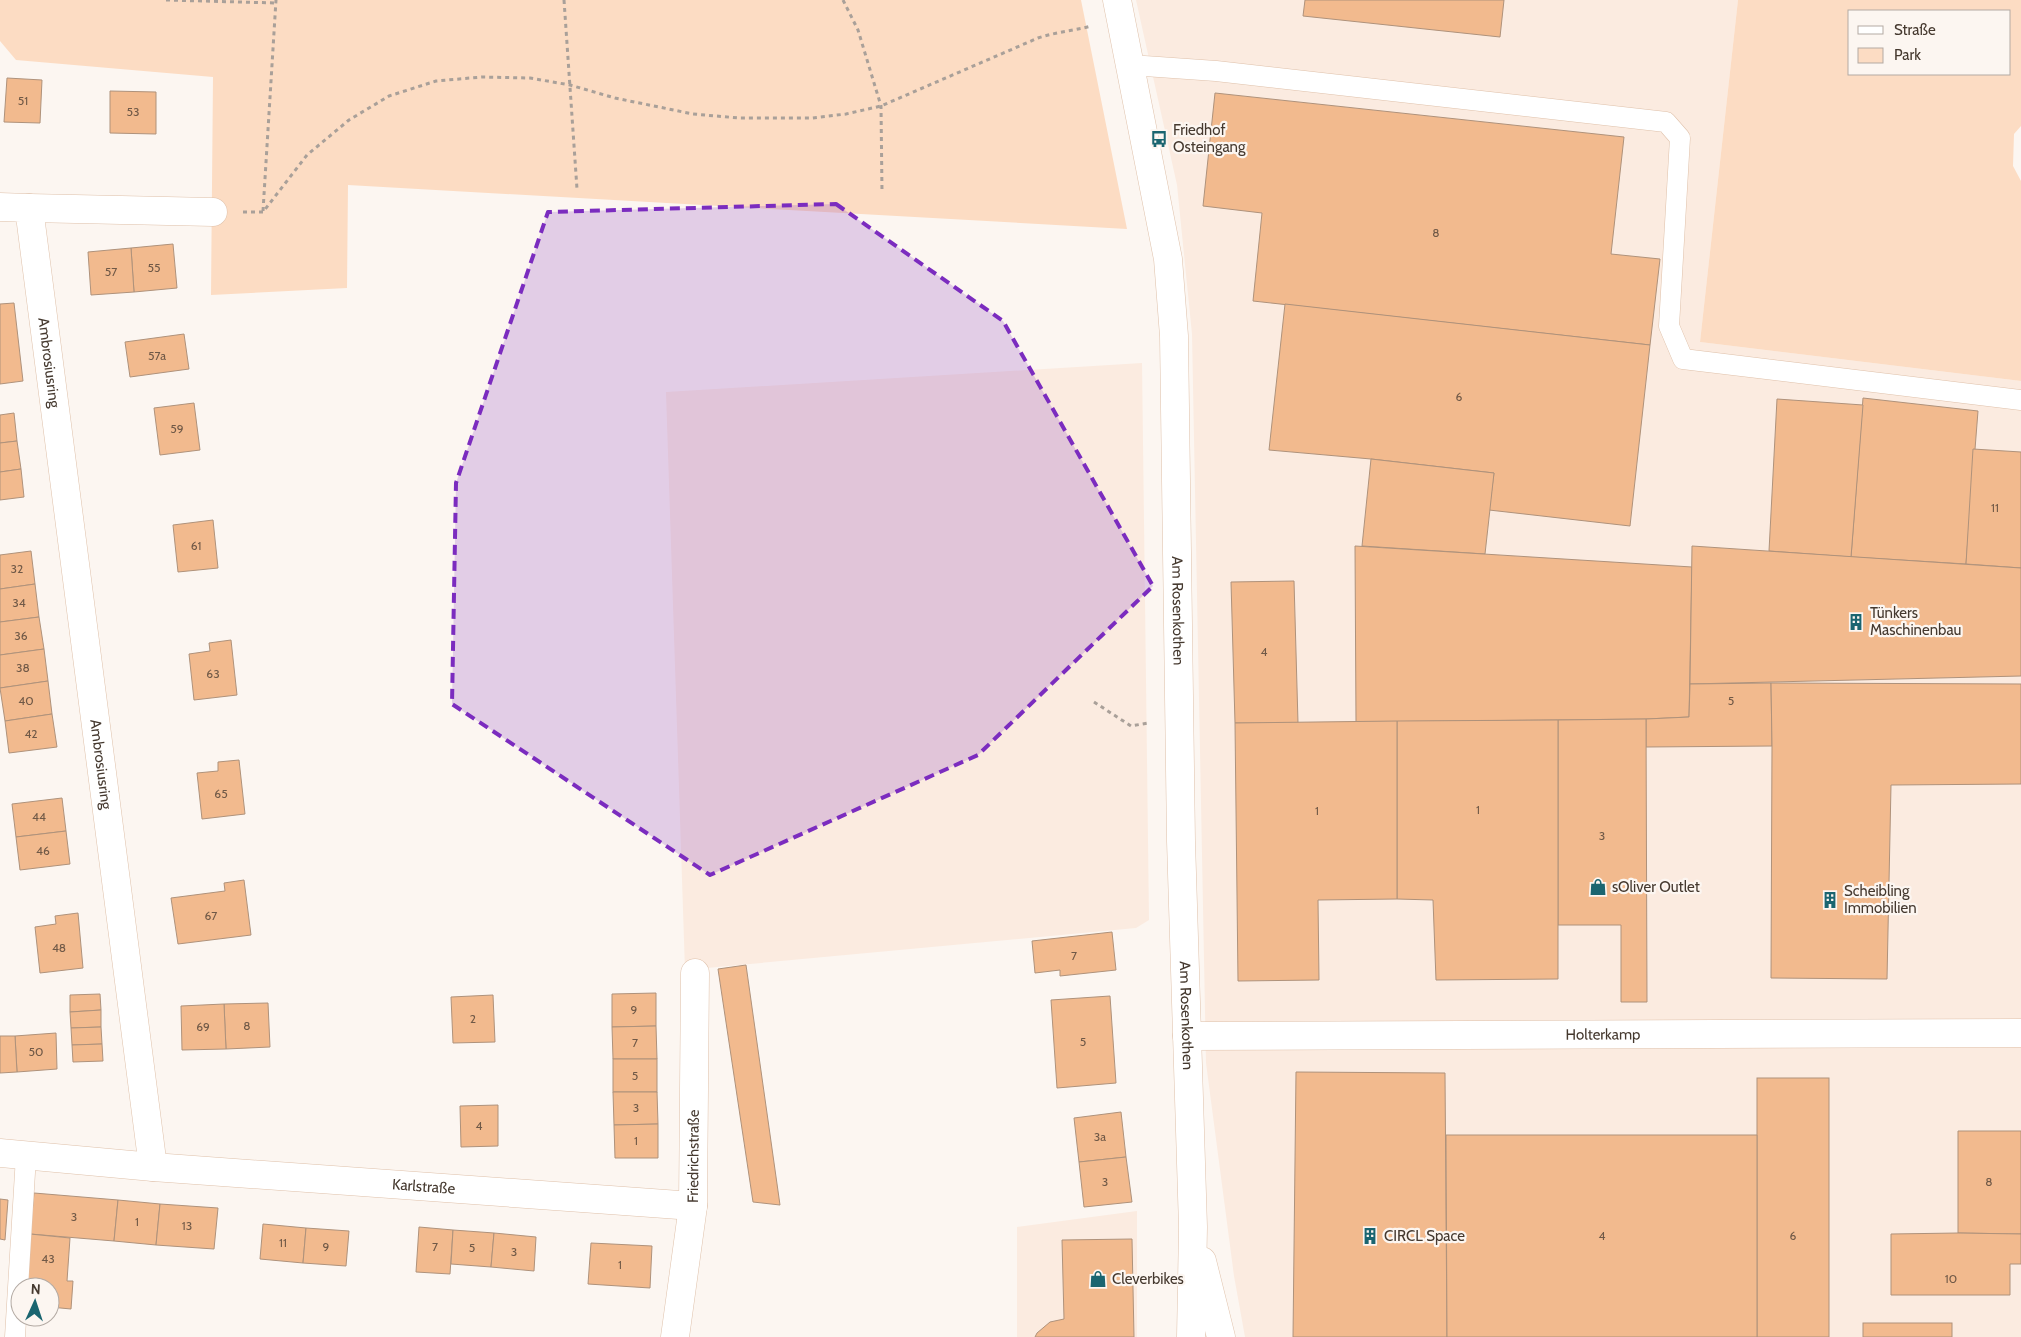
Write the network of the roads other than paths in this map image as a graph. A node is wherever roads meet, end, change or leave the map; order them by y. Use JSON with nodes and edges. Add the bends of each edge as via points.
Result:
{"nodes":[{"id":1,"x":1119,"y":9,"type":"edge"},
{"id":2,"x":1130,"y":66,"type":"junction"},
{"id":3,"x":0,"y":207,"type":"edge"},
{"id":4,"x":29,"y":208,"type":"junction"},
{"id":5,"x":212,"y":212,"type":"road end"},
{"id":6,"x":2021,"y":400,"type":"edge"},
{"id":7,"x":695,"y":973,"type":"dead end"},
{"id":8,"x":2021,"y":1033,"type":"edge"},
{"id":9,"x":1186,"y":1036,"type":"junction"},
{"id":10,"x":13,"y":1154,"type":"edge"},
{"id":11,"x":153,"y":1167,"type":"junction"},
{"id":12,"x":693,"y":1206,"type":"junction"},
{"id":13,"x":1193,"y":1227,"type":"junction"},
{"id":14,"x":15,"y":1337,"type":"edge"},
{"id":15,"x":675,"y":1337,"type":"edge"},
{"id":16,"x":1191,"y":1337,"type":"edge"},
{"id":17,"x":1221,"y":1337,"type":"edge"}],
"edges":[{"from":1,"to":2,"type":"street","name":"Am Rosenkothen"},
{"from":2,"to":6,"type":"lane","via":[[1216,70],[1666,122],[1680,138],[1669,326],[1683,360]]},
{"from":2,"to":9,"type":"street","name":"Am Rosenkothen","via":[[1168,259],[1174,336]]},
{"from":3,"to":4,"type":"street"},
{"from":4,"to":5,"type":"street"},
{"from":4,"to":11,"type":"street","name":"Ambrosiusring"},
{"from":7,"to":12,"type":"street","name":"Friedrichstraße"},
{"from":8,"to":9,"type":"street","name":"Holterkamp"},
{"from":9,"to":13,"type":"street","name":"Am Rosenkothen"},
{"from":10,"to":11,"type":"street"},
{"from":10,"to":14,"type":"lane"},
{"from":11,"to":12,"type":"street","name":"Karlstraße"},
{"from":12,"to":15,"type":"street","name":"Friedrichstraße"},
{"from":13,"to":16,"type":"street","name":"Am Rosenkothen"},
{"from":13,"to":17,"type":"street","name":"Am Rosenkothen"}]}
